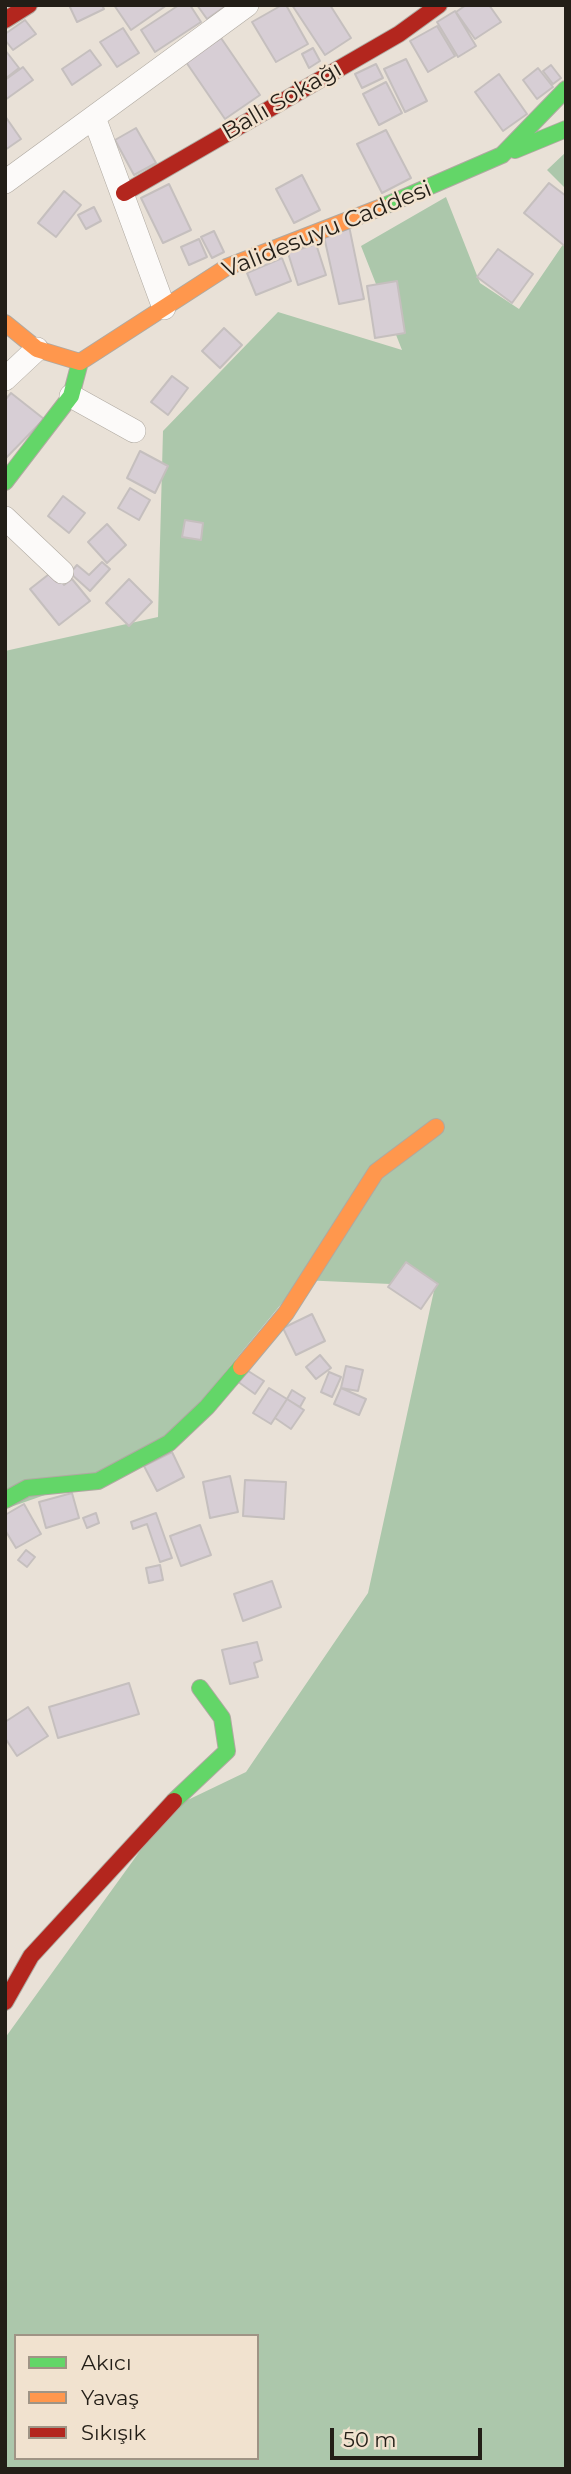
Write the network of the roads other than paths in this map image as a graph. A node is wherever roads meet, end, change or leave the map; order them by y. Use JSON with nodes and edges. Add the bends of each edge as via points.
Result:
{"nodes":[{"id":1,"x":29,"y":5,"type":"edge"},
{"id":2,"x":247,"y":5,"type":"edge"},
{"id":3,"x":439,"y":5,"type":"edge"},
{"id":4,"x":5,"y":20,"type":"edge"},
{"id":5,"x":566,"y":89,"type":"edge"},
{"id":6,"x":95,"y":120,"type":"junction"},
{"id":7,"x":566,"y":129,"type":"edge"},
{"id":8,"x":502,"y":155,"type":"junction"},
{"id":9,"x":5,"y":182,"type":"edge"},
{"id":10,"x":124,"y":193,"type":"junction"},
{"id":11,"x":164,"y":308,"type":"junction"},
{"id":12,"x":8,"y":330,"type":"edge"},
{"id":13,"x":37,"y":349,"type":"junction"},
{"id":14,"x":80,"y":362,"type":"junction"},
{"id":15,"x":5,"y":379,"type":"edge"},
{"id":16,"x":71,"y":396,"type":"junction"},
{"id":17,"x":134,"y":432,"type":"dead end"},
{"id":18,"x":5,"y":482,"type":"edge"},
{"id":19,"x":5,"y":518,"type":"edge"},
{"id":20,"x":62,"y":572,"type":"dead end"},
{"id":21,"x":436,"y":1127,"type":"dead end"},
{"id":22,"x":5,"y":1500,"type":"edge"},
{"id":23,"x":200,"y":1688,"type":"dead end"},
{"id":24,"x":5,"y":2002,"type":"edge"}],
"edges":[{"from":1,"to":4,"type":"street"},
{"from":2,"to":6,"type":"street"},
{"from":3,"to":10,"type":"street","name":"Ballı Sokağı","via":[[399,34]]},
{"from":5,"to":8,"type":"street","name":"Validesuyu Caddesi"},
{"from":6,"to":9,"type":"street"},
{"from":6,"to":10,"type":"street"},
{"from":7,"to":8,"type":"street"},
{"from":8,"to":11,"type":"street","name":"Validesuyu Caddesi","via":[[404,199],[227,267]]},
{"from":10,"to":11,"type":"street"},
{"from":11,"to":14,"type":"street","name":"Validesuyu Caddesi"},
{"from":12,"to":13,"type":"street"},
{"from":13,"to":14,"type":"street"},
{"from":13,"to":15,"type":"street"},
{"from":14,"to":16,"type":"street"},
{"from":16,"to":17,"type":"street"},
{"from":16,"to":18,"type":"street"},
{"from":19,"to":20,"type":"street"},
{"from":21,"to":22,"type":"street","via":[[376,1172],[286,1313],[207,1407],[169,1443],[98,1481],[27,1488]]},
{"from":23,"to":24,"type":"street","via":[[222,1718],[227,1751],[162,1812],[31,1956]]}]}
